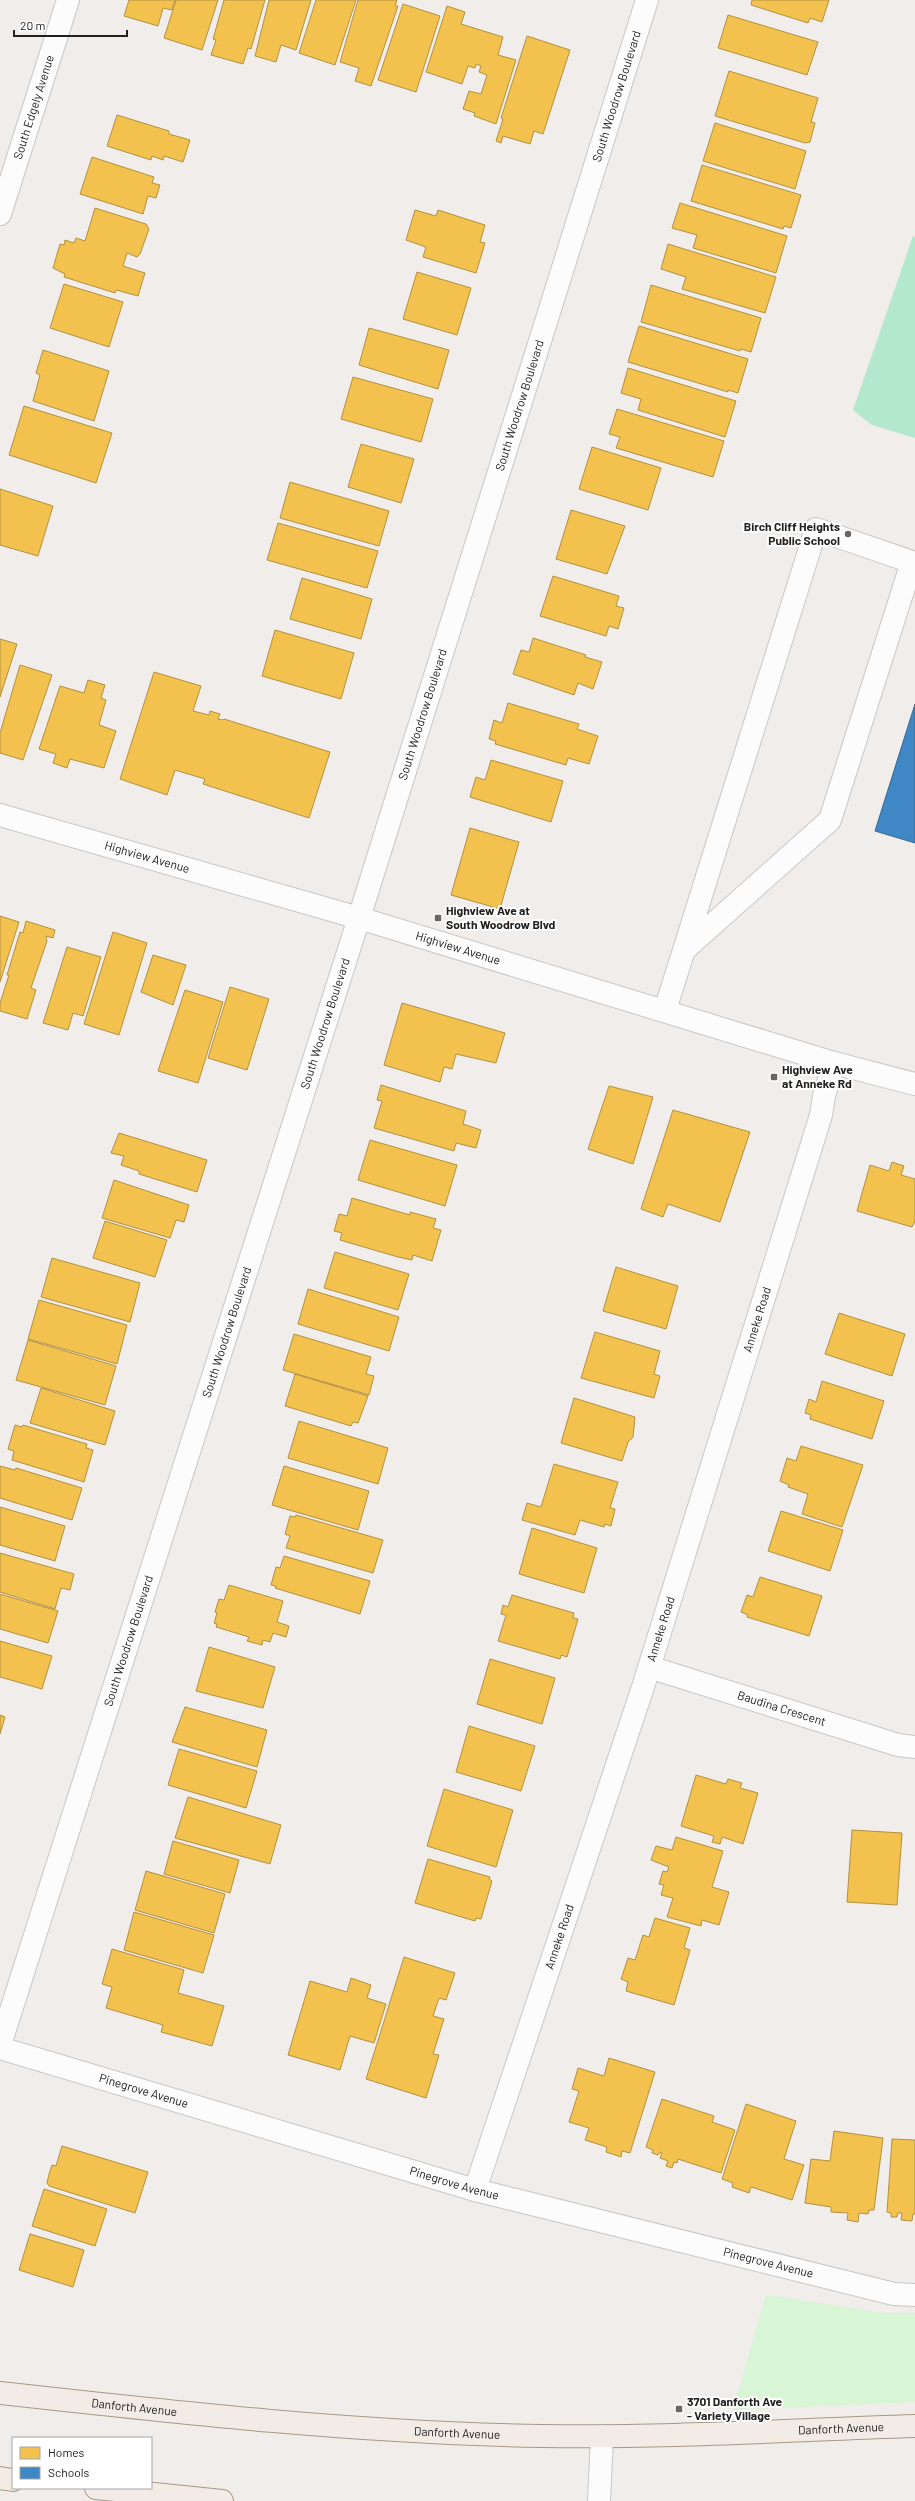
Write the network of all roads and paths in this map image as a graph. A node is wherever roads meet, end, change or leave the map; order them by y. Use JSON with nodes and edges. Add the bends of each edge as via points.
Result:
{"nodes":[{"id":1,"x":68,"y":0,"type":"edge"},
{"id":2,"x":647,"y":0,"type":"edge"},
{"id":3,"x":0,"y":214,"type":"edge"},
{"id":4,"x":0,"y":816,"type":"edge"},
{"id":5,"x":358,"y":918,"type":"junction"},
{"id":6,"x":684,"y":950,"type":"junction"},
{"id":7,"x":666,"y":1010,"type":"junction"},
{"id":8,"x":834,"y":1063,"type":"junction"},
{"id":9,"x":915,"y":1084,"type":"edge"},
{"id":10,"x":650,"y":1667,"type":"junction"},
{"id":11,"x":915,"y":1747,"type":"edge"},
{"id":12,"x":0,"y":2046,"type":"edge"},
{"id":13,"x":475,"y":2190,"type":"junction"},
{"id":14,"x":915,"y":2295,"type":"edge"},
{"id":15,"x":0,"y":2393,"type":"edge"},
{"id":16,"x":915,"y":2426,"type":"edge"},
{"id":17,"x":602,"y":2436,"type":"junction"},
{"id":18,"x":0,"y":2478,"type":"edge"},
{"id":19,"x":12,"y":2480,"type":"edge"},
{"id":20,"x":106,"y":2489,"type":"edge"},
{"id":21,"x":222,"y":2501,"type":"edge"},
{"id":22,"x":599,"y":2501,"type":"edge"}],
"edges":[{"from":1,"to":3,"type":"street","name":"South Edgely Avenue"},
{"from":2,"to":5,"type":"street","name":"South Woodrow Boulevard"},
{"from":4,"to":5,"type":"street","name":"Highview Avenue"},
{"from":5,"to":7,"type":"street","name":"Highview Avenue"},
{"from":5,"to":12,"type":"street","name":"South Woodrow Boulevard"},
{"from":6,"to":6,"type":"street","via":[[830,820],[912,562],[816,529]]},
{"from":6,"to":7,"type":"street"},
{"from":7,"to":8,"type":"street","name":"Highview Avenue"},
{"from":8,"to":9,"type":"street","name":"Highview Avenue"},
{"from":8,"to":10,"type":"street","name":"Anneke Road"},
{"from":10,"to":11,"type":"street","name":"Baudina Crescent","via":[[898,1745]]},
{"from":10,"to":13,"type":"street","name":"Anneke Road"},
{"from":12,"to":13,"type":"street","name":"Pinegrove Avenue"},
{"from":13,"to":14,"type":"street","name":"Pinegrove Avenue","via":[[894,2294]]},
{"from":15,"to":17,"type":"main road","name":"Danforth Avenue","via":[[318,2425]]},
{"from":16,"to":17,"type":"main road","name":"Danforth Avenue"},
{"from":17,"to":22,"type":"street"},
{"from":18,"to":19,"type":"main road"},
{"from":20,"to":21,"type":"main road"}]}
